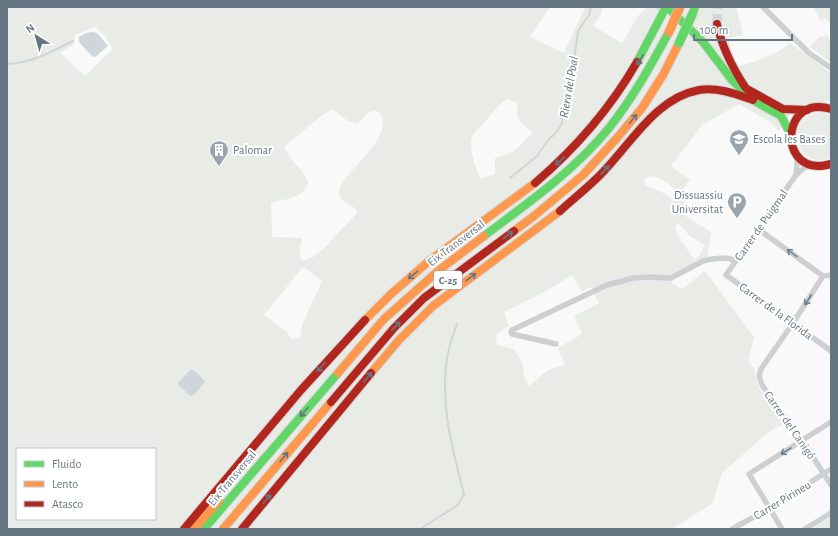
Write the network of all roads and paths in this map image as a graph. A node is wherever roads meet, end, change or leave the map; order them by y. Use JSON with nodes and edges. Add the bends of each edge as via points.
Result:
{"nodes":[{"id":1,"x":667,"y":7,"type":"edge"},
{"id":2,"x":674,"y":7,"type":"edge"},
{"id":3,"x":680,"y":7,"type":"edge"},
{"id":4,"x":763,"y":7,"type":"edge"},
{"id":5,"x":694,"y":11,"type":"edge"},
{"id":6,"x":717,"y":24,"type":"tunnel mouth"},
{"id":7,"x":831,"y":68,"type":"edge"},
{"id":8,"x":745,"y":87,"type":"junction"},
{"id":9,"x":753,"y":100,"type":"junction"},
{"id":10,"x":829,"y":108,"type":"edge"},
{"id":11,"x":807,"y":110,"type":"junction"},
{"id":12,"x":790,"y":133,"type":"junction"},
{"id":13,"x":797,"y":155,"type":"junction"},
{"id":14,"x":831,"y":164,"type":"edge"},
{"id":15,"x":811,"y":165,"type":"junction"},
{"id":16,"x":796,"y":175,"type":"junction"},
{"id":17,"x":758,"y":229,"type":"junction"},
{"id":18,"x":736,"y":260,"type":"junction"},
{"id":19,"x":831,"y":275,"type":"edge"},
{"id":20,"x":726,"y":276,"type":"joint"},
{"id":21,"x":823,"y":276,"type":"junction"},
{"id":22,"x":793,"y":323,"type":"junction"},
{"id":23,"x":556,"y":344,"type":"dead end"},
{"id":24,"x":829,"y":348,"type":"edge"},
{"id":25,"x":831,"y":422,"type":"edge"},
{"id":26,"x":802,"y":440,"type":"junction"},
{"id":27,"x":265,"y":457,"type":"junction"},
{"id":28,"x":831,"y":469,"type":"edge"},
{"id":29,"x":824,"y":474,"type":"junction"},
{"id":30,"x":831,"y":485,"type":"edge"},
{"id":31,"x":770,"y":508,"type":"junction"},
{"id":32,"x":831,"y":513,"type":"edge"},
{"id":33,"x":184,"y":529,"type":"edge"},
{"id":34,"x":194,"y":529,"type":"edge"},
{"id":35,"x":204,"y":529,"type":"edge"},
{"id":36,"x":223,"y":529,"type":"edge"},
{"id":37,"x":242,"y":529,"type":"edge"},
{"id":38,"x":732,"y":529,"type":"edge"},
{"id":39,"x":782,"y":529,"type":"edge"},
{"id":40,"x":806,"y":529,"type":"edge"}],
"edges":[{"from":1,"to":9,"type":"main road","via":[[703,42],[732,80]]},
{"from":1,"to":33,"type":"main road","one_way":true,"via":[[647,48],[622,88],[570,152],[550,171],[392,292],[322,365]]},
{"from":2,"to":8,"type":"main road"},
{"from":3,"to":27,"type":"main road","name":"Eix Transversal","number":"C-25","one_way":true,"bridge":true,"via":[[650,68],[608,129],[573,166],[526,206],[422,284],[384,319]]},
{"from":4,"to":7,"type":"street","via":[[809,53]]},
{"from":36,"to":5,"type":"main road","name":"Eix Transversal","number":"C-25","one_way":true,"bridge":true,"via":[[394,328],[424,298],[534,216],[583,175],[612,144],[642,108],[663,75]]},
{"from":6,"to":8,"type":"main road","via":[[728,60]]},
{"from":8,"to":11,"type":"main road","via":[[783,109]]},
{"from":9,"to":12,"type":"main road","via":[[780,116]]},
{"from":37,"to":9,"type":"main road","one_way":true,"via":[[399,340],[433,306],[556,215],[603,172],[658,111],[675,98],[699,90],[726,91]]},
{"from":10,"to":11,"type":"main road"},
{"from":11,"to":12,"type":"main road","via":[[795,120]]},
{"from":12,"to":13,"type":"main road","via":[[791,145]]},
{"from":13,"to":15,"type":"main road"},
{"from":13,"to":16,"type":"street"},
{"from":14,"to":15,"type":"main road","via":[[820,167]]},
{"from":15,"to":16,"type":"street","name":"Carrer de Puigmal"},
{"from":16,"to":17,"type":"street","name":"Carrer de Puigmal"},
{"from":17,"to":18,"type":"street","name":"Carrer de Puigmal"},
{"from":21,"to":17,"type":"street","one_way":true},
{"from":18,"to":20,"type":"street","name":"Carrer de Puigmal"},
{"from":18,"to":23,"type":"street","via":[[712,259],[671,278],[649,276],[607,285],[511,332]]},
{"from":19,"to":21,"type":"street"},
{"from":20,"to":22,"type":"street","name":"Carrer de la Florida"},
{"from":21,"to":22,"type":"street","one_way":true},
{"from":22,"to":24,"type":"street","name":"Carrer de la Florida"},
{"from":22,"to":26,"type":"street","name":"Carrer del Canigó","via":[[761,369],[759,376]]},
{"from":25,"to":26,"type":"street"},
{"from":26,"to":29,"type":"street","name":"Carrer del Canigó"},
{"from":26,"to":31,"type":"street","one_way":true,"via":[[749,474]]},
{"from":27,"to":34,"type":"main road"},
{"from":27,"to":35,"type":"main road","name":"Eix Transversal","number":"C-25"},
{"from":28,"to":29,"type":"street","name":"Carrer Pirineu"},
{"from":29,"to":30,"type":"street","name":"Carrer del Canigó"},
{"from":29,"to":31,"type":"street","name":"Carrer Pirineu"},
{"from":31,"to":38,"type":"street","name":"Carrer Pirineu"},
{"from":31,"to":39,"type":"street"},
{"from":32,"to":40,"type":"street"}]}
